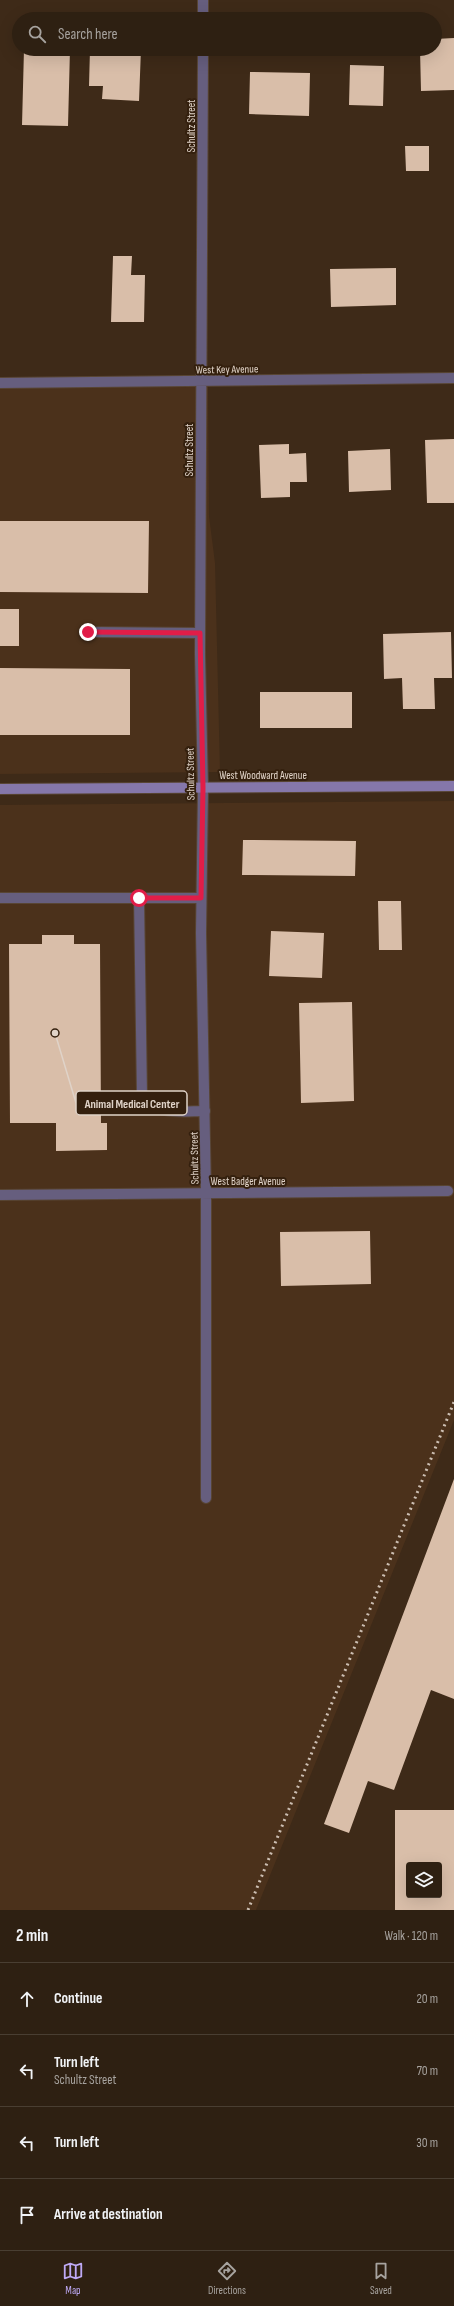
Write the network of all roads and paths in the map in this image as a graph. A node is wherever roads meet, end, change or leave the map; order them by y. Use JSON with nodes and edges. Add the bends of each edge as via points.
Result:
{"nodes":[{"id":1,"x":203,"y":0,"type":"edge"},
{"id":2,"x":203,"y":12,"type":"edge"},
{"id":3,"x":203,"y":56,"type":"edge"},
{"id":4,"x":454,"y":378,"type":"edge"},
{"id":5,"x":202,"y":382,"type":"junction"},
{"id":6,"x":0,"y":383,"type":"edge"},
{"id":7,"x":88,"y":632,"type":"dead end"},
{"id":8,"x":200,"y":633,"type":"junction"},
{"id":9,"x":454,"y":786,"type":"edge"},
{"id":10,"x":203,"y":788,"type":"junction"},
{"id":11,"x":0,"y":789,"type":"edge"},
{"id":12,"x":0,"y":898,"type":"edge"},
{"id":13,"x":139,"y":898,"type":"junction"},
{"id":14,"x":201,"y":898,"type":"junction"},
{"id":15,"x":205,"y":1111,"type":"junction"},
{"id":16,"x":448,"y":1191,"type":"dead end"},
{"id":17,"x":206,"y":1193,"type":"junction"},
{"id":18,"x":0,"y":1196,"type":"edge"},
{"id":19,"x":206,"y":1498,"type":"dead end"}],
"edges":[{"from":1,"to":2,"type":"street"},
{"from":3,"to":5,"type":"street","name":"Schultz Street"},
{"from":4,"to":5,"type":"street","name":"West Key Avenue"},
{"from":5,"to":6,"type":"street","name":"West Key Avenue"},
{"from":5,"to":8,"type":"street","name":"Schultz Street"},
{"from":7,"to":8,"type":"street"},
{"from":8,"to":10,"type":"street","name":"Schultz Street"},
{"from":9,"to":10,"type":"street","name":"West Woodward Avenue"},
{"from":10,"to":11,"type":"street","name":"West Woodward Avenue"},
{"from":10,"to":14,"type":"street","name":"Schultz Street"},
{"from":12,"to":13,"type":"street"},
{"from":13,"to":14,"type":"street"},
{"from":13,"to":15,"type":"street","via":[[142,1096],[147,1104],[156,1108]]},
{"from":14,"to":15,"type":"street","name":"Schultz Street"},
{"from":15,"to":17,"type":"street","name":"Schultz Street"},
{"from":16,"to":17,"type":"street","name":"West Badger Avenue"},
{"from":17,"to":18,"type":"street","name":"West Badger Avenue"},
{"from":17,"to":19,"type":"street","name":"Schultz Street"}]}
